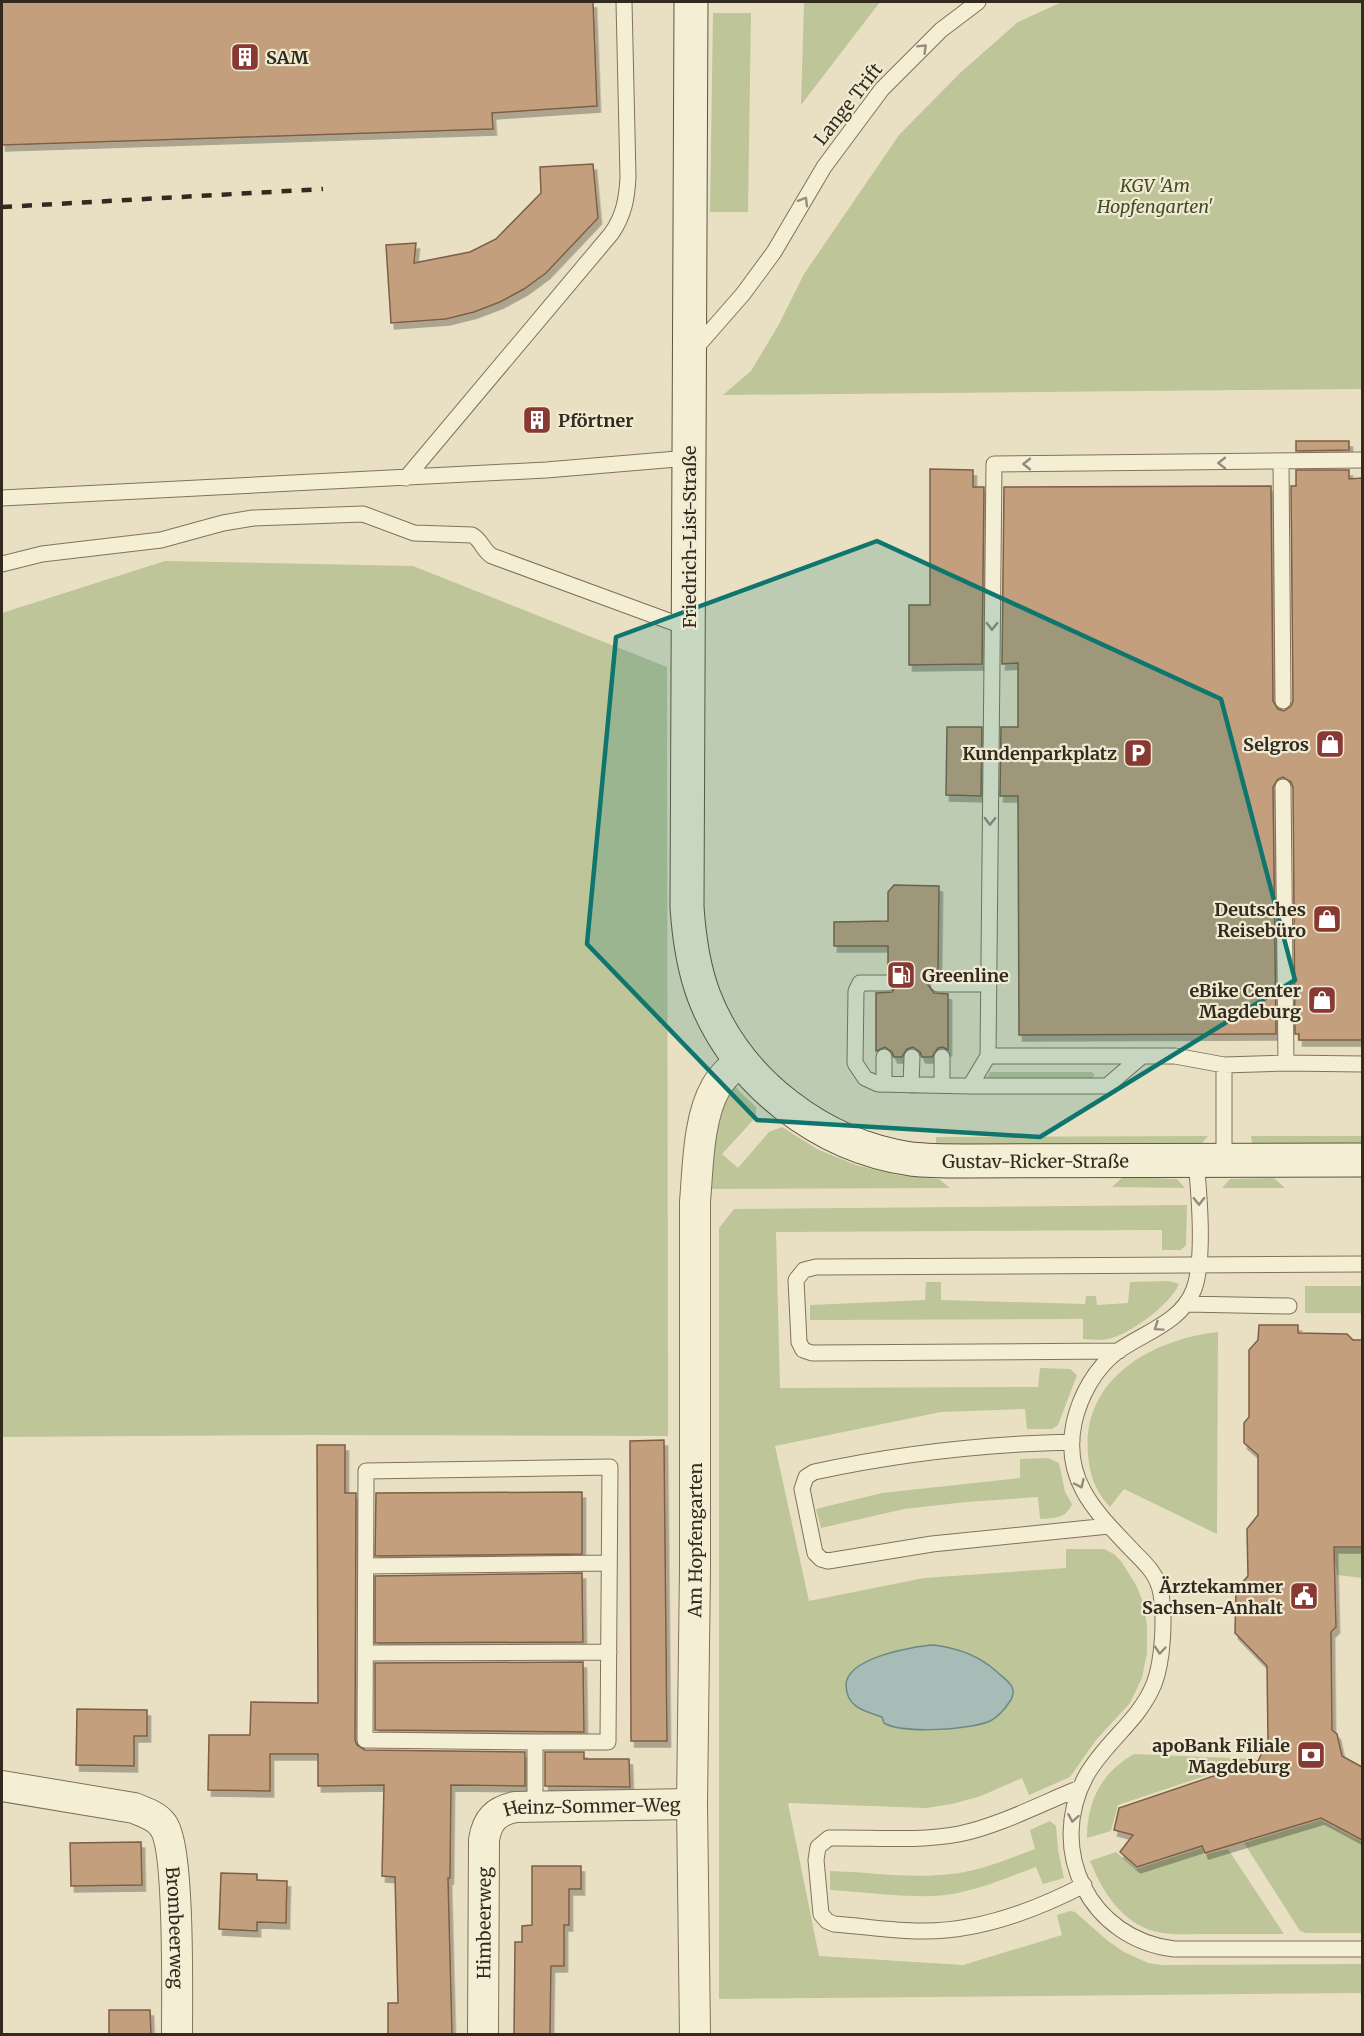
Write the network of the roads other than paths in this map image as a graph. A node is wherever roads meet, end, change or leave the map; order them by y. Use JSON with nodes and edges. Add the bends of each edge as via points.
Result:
{"nodes":[{"id":1,"x":624,"y":2,"type":"edge"},
{"id":2,"x":691,"y":2,"type":"edge"},
{"id":3,"x":978,"y":2,"type":"edge"},
{"id":4,"x":689,"y":356,"type":"junction"},
{"id":5,"x":689,"y":458,"type":"junction"},
{"id":6,"x":1362,"y":460,"type":"edge"},
{"id":7,"x":1281,"y":462,"type":"junction"},
{"id":8,"x":406,"y":478,"type":"junction"},
{"id":9,"x":2,"y":498,"type":"edge"},
{"id":10,"x":2,"y":564,"type":"edge"},
{"id":11,"x":688,"y":628,"type":"junction"},
{"id":12,"x":1283,"y":701,"type":"dead end"},
{"id":13,"x":1283,"y":787,"type":"dead end"},
{"id":14,"x":988,"y":984,"type":"junction"},
{"id":15,"x":885,"y":986,"type":"dead end"},
{"id":16,"x":941,"y":987,"type":"dead end"},
{"id":17,"x":988,"y":1056,"type":"junction"},
{"id":18,"x":1142,"y":1056,"type":"junction"},
{"id":19,"x":884,"y":1057,"type":"dead end"},
{"id":20,"x":912,"y":1057,"type":"dead end"},
{"id":21,"x":942,"y":1057,"type":"dead end"},
{"id":22,"x":741,"y":1060,"type":"junction"},
{"id":23,"x":1286,"y":1063,"type":"junction"},
{"id":24,"x":1362,"y":1064,"type":"edge"},
{"id":25,"x":1224,"y":1065,"type":"junction"},
{"id":26,"x":884,"y":1084,"type":"junction"},
{"id":27,"x":911,"y":1085,"type":"junction"},
{"id":28,"x":942,"y":1085,"type":"junction"},
{"id":29,"x":970,"y":1086,"type":"junction"},
{"id":30,"x":1210,"y":1160,"type":"junction"},
{"id":31,"x":1362,"y":1160,"type":"edge"},
{"id":32,"x":1199,"y":1264,"type":"junction"},
{"id":33,"x":1362,"y":1264,"type":"edge"},
{"id":34,"x":1186,"y":1304,"type":"junction"},
{"id":35,"x":1289,"y":1306,"type":"dead end"},
{"id":36,"x":1119,"y":1351,"type":"junction"},
{"id":37,"x":1072,"y":1442,"type":"junction"},
{"id":38,"x":1109,"y":1526,"type":"junction"},
{"id":39,"x":609,"y":1563,"type":"junction"},
{"id":40,"x":366,"y":1566,"type":"junction"},
{"id":41,"x":609,"y":1652,"type":"junction"},
{"id":42,"x":366,"y":1653,"type":"junction"},
{"id":43,"x":535,"y":1742,"type":"junction"},
{"id":44,"x":2,"y":1786,"type":"edge"},
{"id":45,"x":1080,"y":1788,"type":"junction"},
{"id":46,"x":692,"y":1804,"type":"junction"},
{"id":47,"x":535,"y":1807,"type":"junction"},
{"id":48,"x":494,"y":1815,"type":"joint"},
{"id":49,"x":1084,"y":1885,"type":"junction"},
{"id":50,"x":1362,"y":1948,"type":"edge"},
{"id":51,"x":177,"y":2034,"type":"edge"},
{"id":52,"x":483,"y":2034,"type":"edge"},
{"id":53,"x":695,"y":2034,"type":"edge"}],
"edges":[{"from":1,"to":8,"type":"lane","via":[[628,177],[625,206],[619,220]]},
{"from":2,"to":4,"type":"street","name":"Friedrich-List-Straße"},
{"from":4,"to":3,"type":"lane","name":"Lange Trift","one_way":true,"via":[[774,252],[824,167],[882,89],[941,30]]},
{"from":4,"to":5,"type":"street","name":"Friedrich-List-Straße"},
{"from":5,"to":8,"type":"lane"},
{"from":5,"to":11,"type":"street","name":"Friedrich-List-Straße"},
{"from":6,"to":7,"type":"lane"},
{"from":7,"to":12,"type":"lane"},
{"from":7,"to":14,"type":"lane","one_way":true,"via":[[994,464]]},
{"from":8,"to":9,"type":"lane"},
{"from":10,"to":11,"type":"lane","via":[[42,554],[150,542],[238,520],[363,514],[414,533],[472,535],[492,556]]},
{"from":11,"to":22,"type":"street","name":"Friedrich-List-Straße","via":[[688,931],[704,996]]},
{"from":13,"to":23,"type":"lane"},
{"from":14,"to":16,"type":"lane"},
{"from":14,"to":17,"type":"lane"},
{"from":15,"to":26,"type":"lane","via":[[860,983],[856,988],[855,1058],[865,1078]]},
{"from":17,"to":18,"type":"lane"},
{"from":17,"to":29,"type":"lane"},
{"from":18,"to":25,"type":"lane","via":[[1175,1056]]},
{"from":18,"to":29,"type":"lane","via":[[1107,1086]]},
{"from":19,"to":26,"type":"lane"},
{"from":20,"to":27,"type":"lane"},
{"from":21,"to":28,"type":"lane"},
{"from":22,"to":30,"type":"street","name":"Gustav-Ricker-Straße","via":[[775,1096],[805,1119],[847,1141],[891,1155],[926,1161]]},
{"from":22,"to":46,"type":"street","name":"Am Hopfengarten","via":[[724,1076],[709,1102],[695,1202]]},
{"from":23,"to":24,"type":"lane"},
{"from":23,"to":25,"type":"lane"},
{"from":25,"to":30,"type":"lane"},
{"from":26,"to":27,"type":"lane"},
{"from":27,"to":28,"type":"lane"},
{"from":28,"to":29,"type":"lane"},
{"from":30,"to":31,"type":"street","name":"Gustav-Ricker-Straße"},
{"from":30,"to":32,"type":"lane","one_way":true,"via":[[1199,1196]]},
{"from":32,"to":33,"type":"lane"},
{"from":32,"to":34,"type":"lane"},
{"from":32,"to":36,"type":"lane","via":[[816,1267],[804,1270],[796,1280],[799,1342],[803,1350],[812,1353]]},
{"from":34,"to":35,"type":"lane"},
{"from":34,"to":36,"type":"lane","one_way":true,"via":[[1175,1316]]},
{"from":36,"to":37,"type":"lane","via":[[1098,1371],[1086,1391],[1077,1412]]},
{"from":37,"to":38,"type":"lane","one_way":true,"via":[[1076,1477],[1090,1504]]},
{"from":37,"to":38,"type":"lane","via":[[942,1449],[814,1472],[806,1477],[802,1489],[815,1553],[828,1561],[932,1544]]},
{"from":38,"to":45,"type":"lane","one_way":true,"via":[[1140,1548],[1154,1572],[1161,1594],[1158,1670],[1140,1710],[1097,1759]]},
{"from":39,"to":40,"type":"lane"},
{"from":39,"to":40,"type":"lane","via":[[610,1467],[366,1471]]},
{"from":39,"to":41,"type":"lane"},
{"from":40,"to":42,"type":"lane"},
{"from":41,"to":42,"type":"lane"},
{"from":41,"to":43,"type":"lane","via":[[608,1742]]},
{"from":42,"to":43,"type":"lane","via":[[365,1740]]},
{"from":43,"to":47,"type":"lane"},
{"from":44,"to":51,"type":"street","name":"Brombeerweg","via":[[134,1808],[162,1823],[173,1872]]},
{"from":45,"to":49,"type":"lane","one_way":true,"via":[[1071,1840]]},
{"from":45,"to":49,"type":"lane","via":[[962,1833],[925,1839],[828,1838],[818,1847],[816,1857],[821,1914],[834,1924],[923,1931],[971,1926],[1007,1917]]},
{"from":46,"to":47,"type":"street","name":"Heinz-Sommer-Weg"},
{"from":46,"to":53,"type":"street","name":"Am Hopfengarten"},
{"from":47,"to":48,"type":"street","name":"Heinz-Sommer-Weg","via":[[504,1809]]},
{"from":48,"to":52,"type":"street","name":"Himbeerweg","via":[[484,1840]]},
{"from":49,"to":50,"type":"lane","via":[[1092,1902],[1111,1924],[1154,1945],[1174,1949]]}]}
